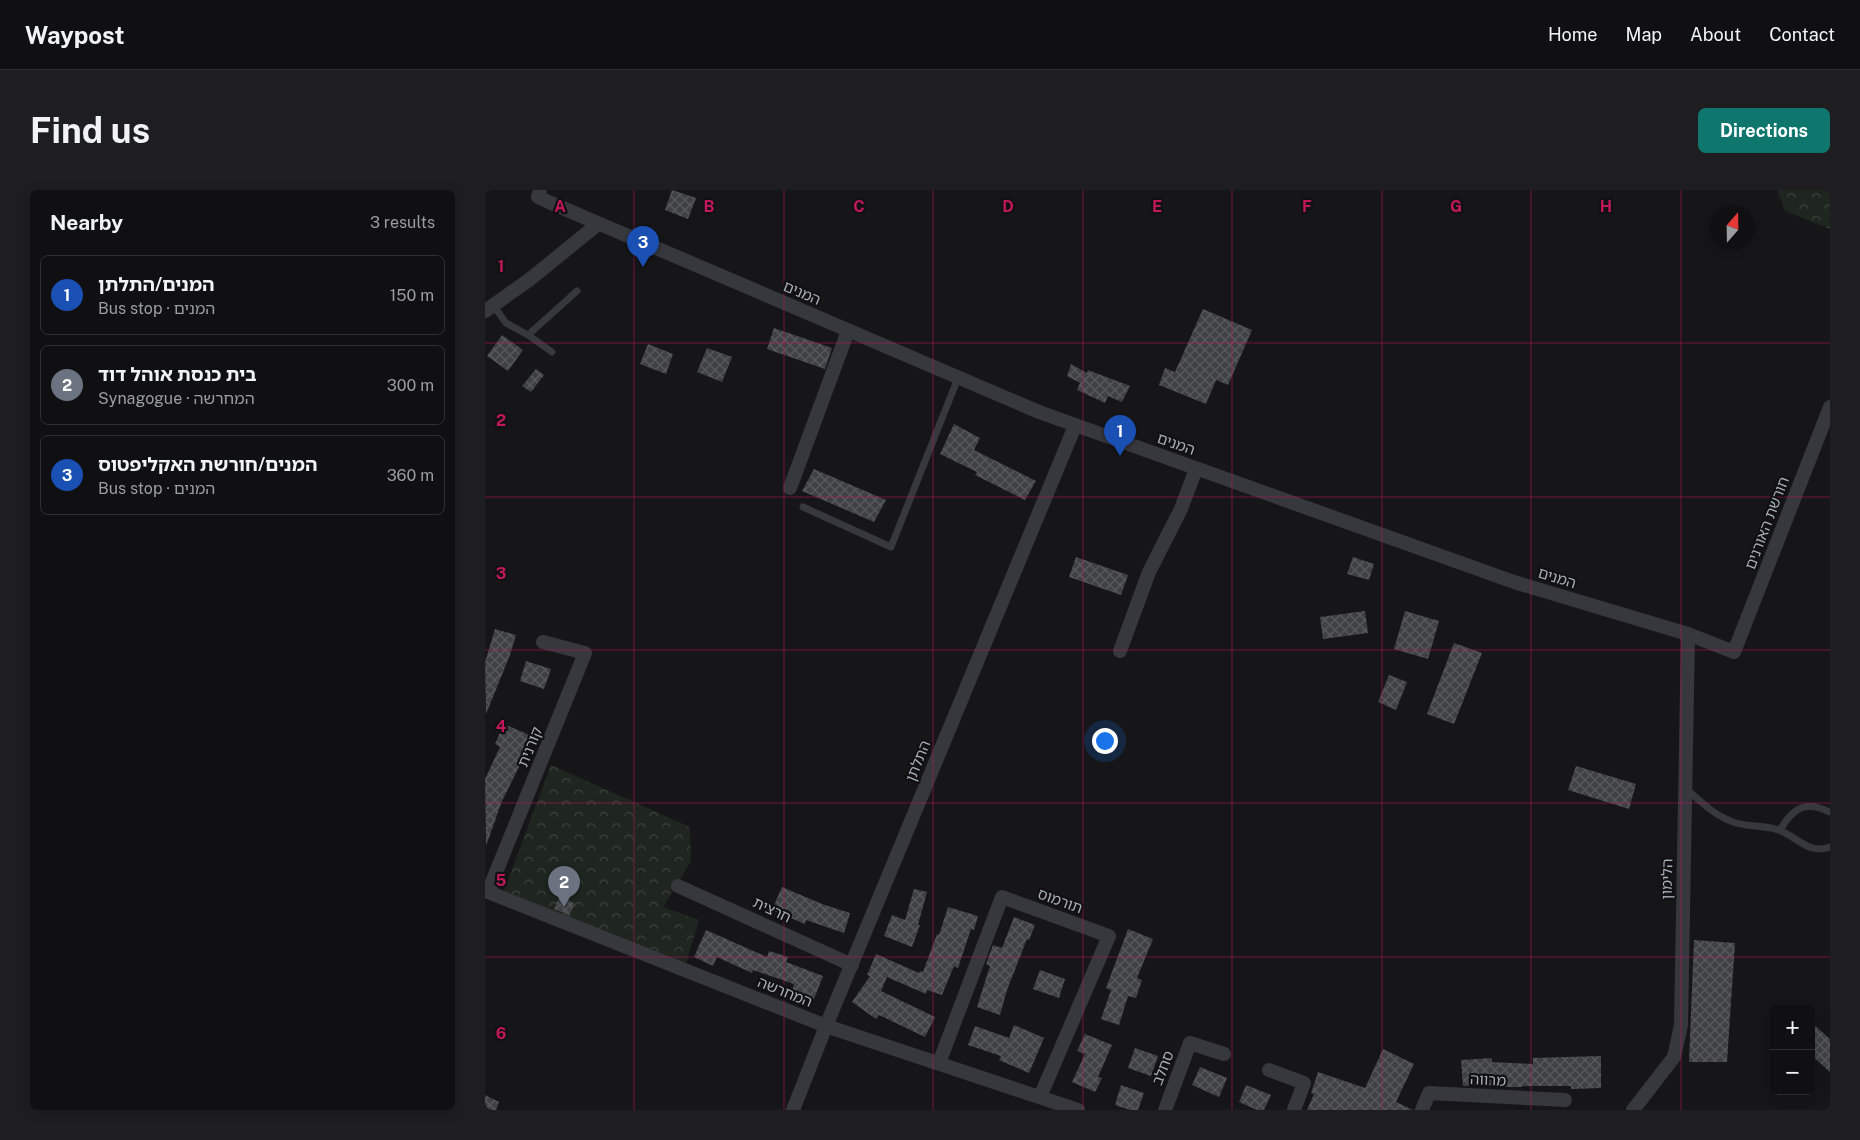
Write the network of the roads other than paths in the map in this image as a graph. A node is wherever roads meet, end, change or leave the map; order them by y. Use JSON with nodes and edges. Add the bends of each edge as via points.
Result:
{"nodes":[{"id":1,"x":539,"y":194,"type":"edge"},
{"id":2,"x":598,"y":224,"type":"junction"},
{"id":3,"x":577,"y":291,"type":"dead end"},
{"id":4,"x":489,"y":308,"type":"edge"},
{"id":5,"x":848,"y":330,"type":"junction"},
{"id":6,"x":529,"y":335,"type":"junction"},
{"id":7,"x":552,"y":352,"type":"dead end"},
{"id":8,"x":958,"y":378,"type":"junction"},
{"id":9,"x":1830,"y":407,"type":"edge"},
{"id":10,"x":1075,"y":426,"type":"junction"},
{"id":11,"x":1197,"y":468,"type":"junction"},
{"id":12,"x":790,"y":488,"type":"dead end"},
{"id":13,"x":803,"y":507,"type":"dead end"},
{"id":14,"x":1688,"y":634,"type":"junction"},
{"id":15,"x":543,"y":642,"type":"dead end"},
{"id":16,"x":1120,"y":651,"type":"dead end"},
{"id":17,"x":1734,"y":652,"type":"joint"},
{"id":18,"x":1685,"y":788,"type":"junction"},
{"id":19,"x":1830,"y":812,"type":"edge"},
{"id":20,"x":1780,"y":830,"type":"junction"},
{"id":21,"x":1830,"y":847,"type":"edge"},
{"id":22,"x":678,"y":886,"type":"dead end"},
{"id":23,"x":487,"y":891,"type":"edge"},
{"id":24,"x":852,"y":965,"type":"junction"},
{"id":25,"x":826,"y":1026,"type":"junction"},
{"id":26,"x":1224,"y":1054,"type":"dead end"},
{"id":27,"x":939,"y":1063,"type":"junction"},
{"id":28,"x":1269,"y":1070,"type":"dead end"},
{"id":29,"x":1040,"y":1097,"type":"junction"},
{"id":30,"x":1565,"y":1100,"type":"dead end"},
{"id":31,"x":793,"y":1110,"type":"edge"},
{"id":32,"x":1078,"y":1110,"type":"edge"},
{"id":33,"x":1165,"y":1110,"type":"edge"},
{"id":34,"x":1294,"y":1110,"type":"edge"},
{"id":35,"x":1422,"y":1110,"type":"edge"},
{"id":36,"x":1633,"y":1110,"type":"edge"}],
"edges":[{"from":1,"to":2,"type":"street","name":"המנים"},
{"from":2,"to":4,"type":"street"},
{"from":2,"to":5,"type":"street","name":"המנים"},
{"from":3,"to":6,"type":"lane"},
{"from":4,"to":6,"type":"lane","via":[[506,323]]},
{"from":5,"to":8,"type":"street","name":"המנים"},
{"from":5,"to":12,"type":"street"},
{"from":6,"to":7,"type":"lane"},
{"from":8,"to":10,"type":"street","name":"המנים"},
{"from":8,"to":13,"type":"lane","via":[[891,547]]},
{"from":9,"to":17,"type":"street","name":"חורשת האורנים"},
{"from":10,"to":11,"type":"street","name":"המנים"},
{"from":10,"to":24,"type":"street","name":"התלתן"},
{"from":11,"to":14,"type":"street","name":"המנים","via":[[1514,582]]},
{"from":11,"to":16,"type":"street","via":[[1181,509],[1149,572]]},
{"from":14,"to":17,"type":"street","name":"המנים"},
{"from":14,"to":18,"type":"street","name":"הלימון"},
{"from":15,"to":23,"type":"street","name":"קורנית","via":[[585,654]]},
{"from":18,"to":20,"type":"lane","via":[[1719,816]]},
{"from":18,"to":36,"type":"street","name":"הלימון","via":[[1681,1025],[1674,1057]]},
{"from":19,"to":20,"type":"lane","via":[[1809,806],[1799,808]]},
{"from":20,"to":21,"type":"lane","via":[[1807,847],[1824,850]]},
{"from":22,"to":24,"type":"street","name":"חרצית"},
{"from":23,"to":25,"type":"street","name":"המחרשה"},
{"from":24,"to":25,"type":"street","name":"התלתן"},
{"from":25,"to":27,"type":"street","name":"המחרשה"},
{"from":25,"to":31,"type":"street","name":"התלתן"},
{"from":26,"to":33,"type":"street","name":"סחלב","via":[[1190,1043]]},
{"from":27,"to":29,"type":"street","name":"המחרשה"},
{"from":27,"to":29,"type":"street","name":"תורמוס","via":[[1002,897],[1109,936]]},
{"from":28,"to":34,"type":"street","via":[[1304,1082]]},
{"from":29,"to":32,"type":"street","name":"המחרשה"},
{"from":30,"to":35,"type":"street","name":"מרווה","via":[[1429,1093]]}]}
